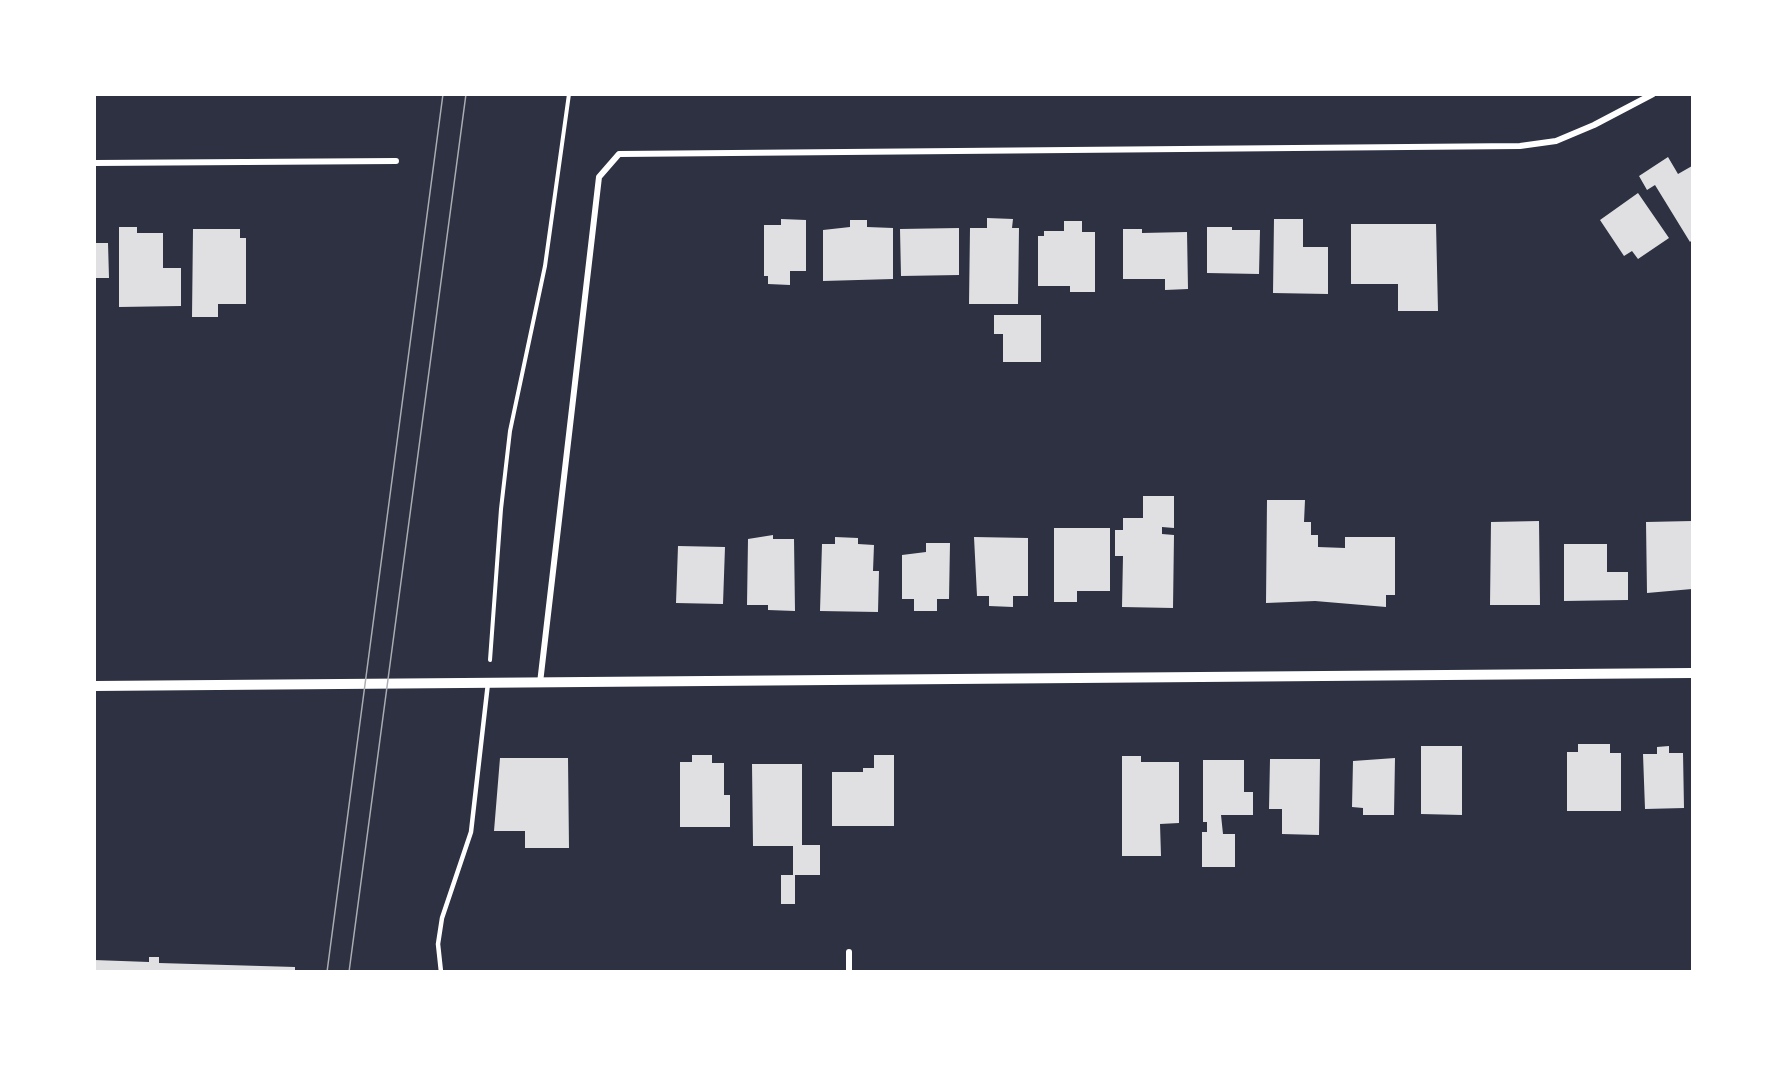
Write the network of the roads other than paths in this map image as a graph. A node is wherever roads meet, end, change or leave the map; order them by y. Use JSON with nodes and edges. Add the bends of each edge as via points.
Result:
{"nodes":[{"id":1,"x":1653,"y":94,"type":"edge"},
{"id":2,"x":396,"y":161,"type":"dead end"},
{"id":3,"x":94,"y":163,"type":"edge"},
{"id":4,"x":1692,"y":673,"type":"edge"},
{"id":5,"x":488,"y":683,"type":"junction"},
{"id":6,"x":540,"y":683,"type":"junction"},
{"id":7,"x":94,"y":686,"type":"edge"},
{"id":8,"x":849,"y":952,"type":"dead end"},
{"id":9,"x":441,"y":972,"type":"edge"},
{"id":10,"x":849,"y":972,"type":"edge"}],
"edges":[{"from":1,"to":6,"type":"street","via":[[1556,141],[1520,146],[619,154],[599,177]]},
{"from":2,"to":3,"type":"street"},
{"from":4,"to":6,"type":"street"},
{"from":5,"to":6,"type":"street"},
{"from":5,"to":7,"type":"street"},
{"from":5,"to":9,"type":"lane","via":[[471,832],[442,918],[438,944]]},
{"from":8,"to":10,"type":"street"}]}
